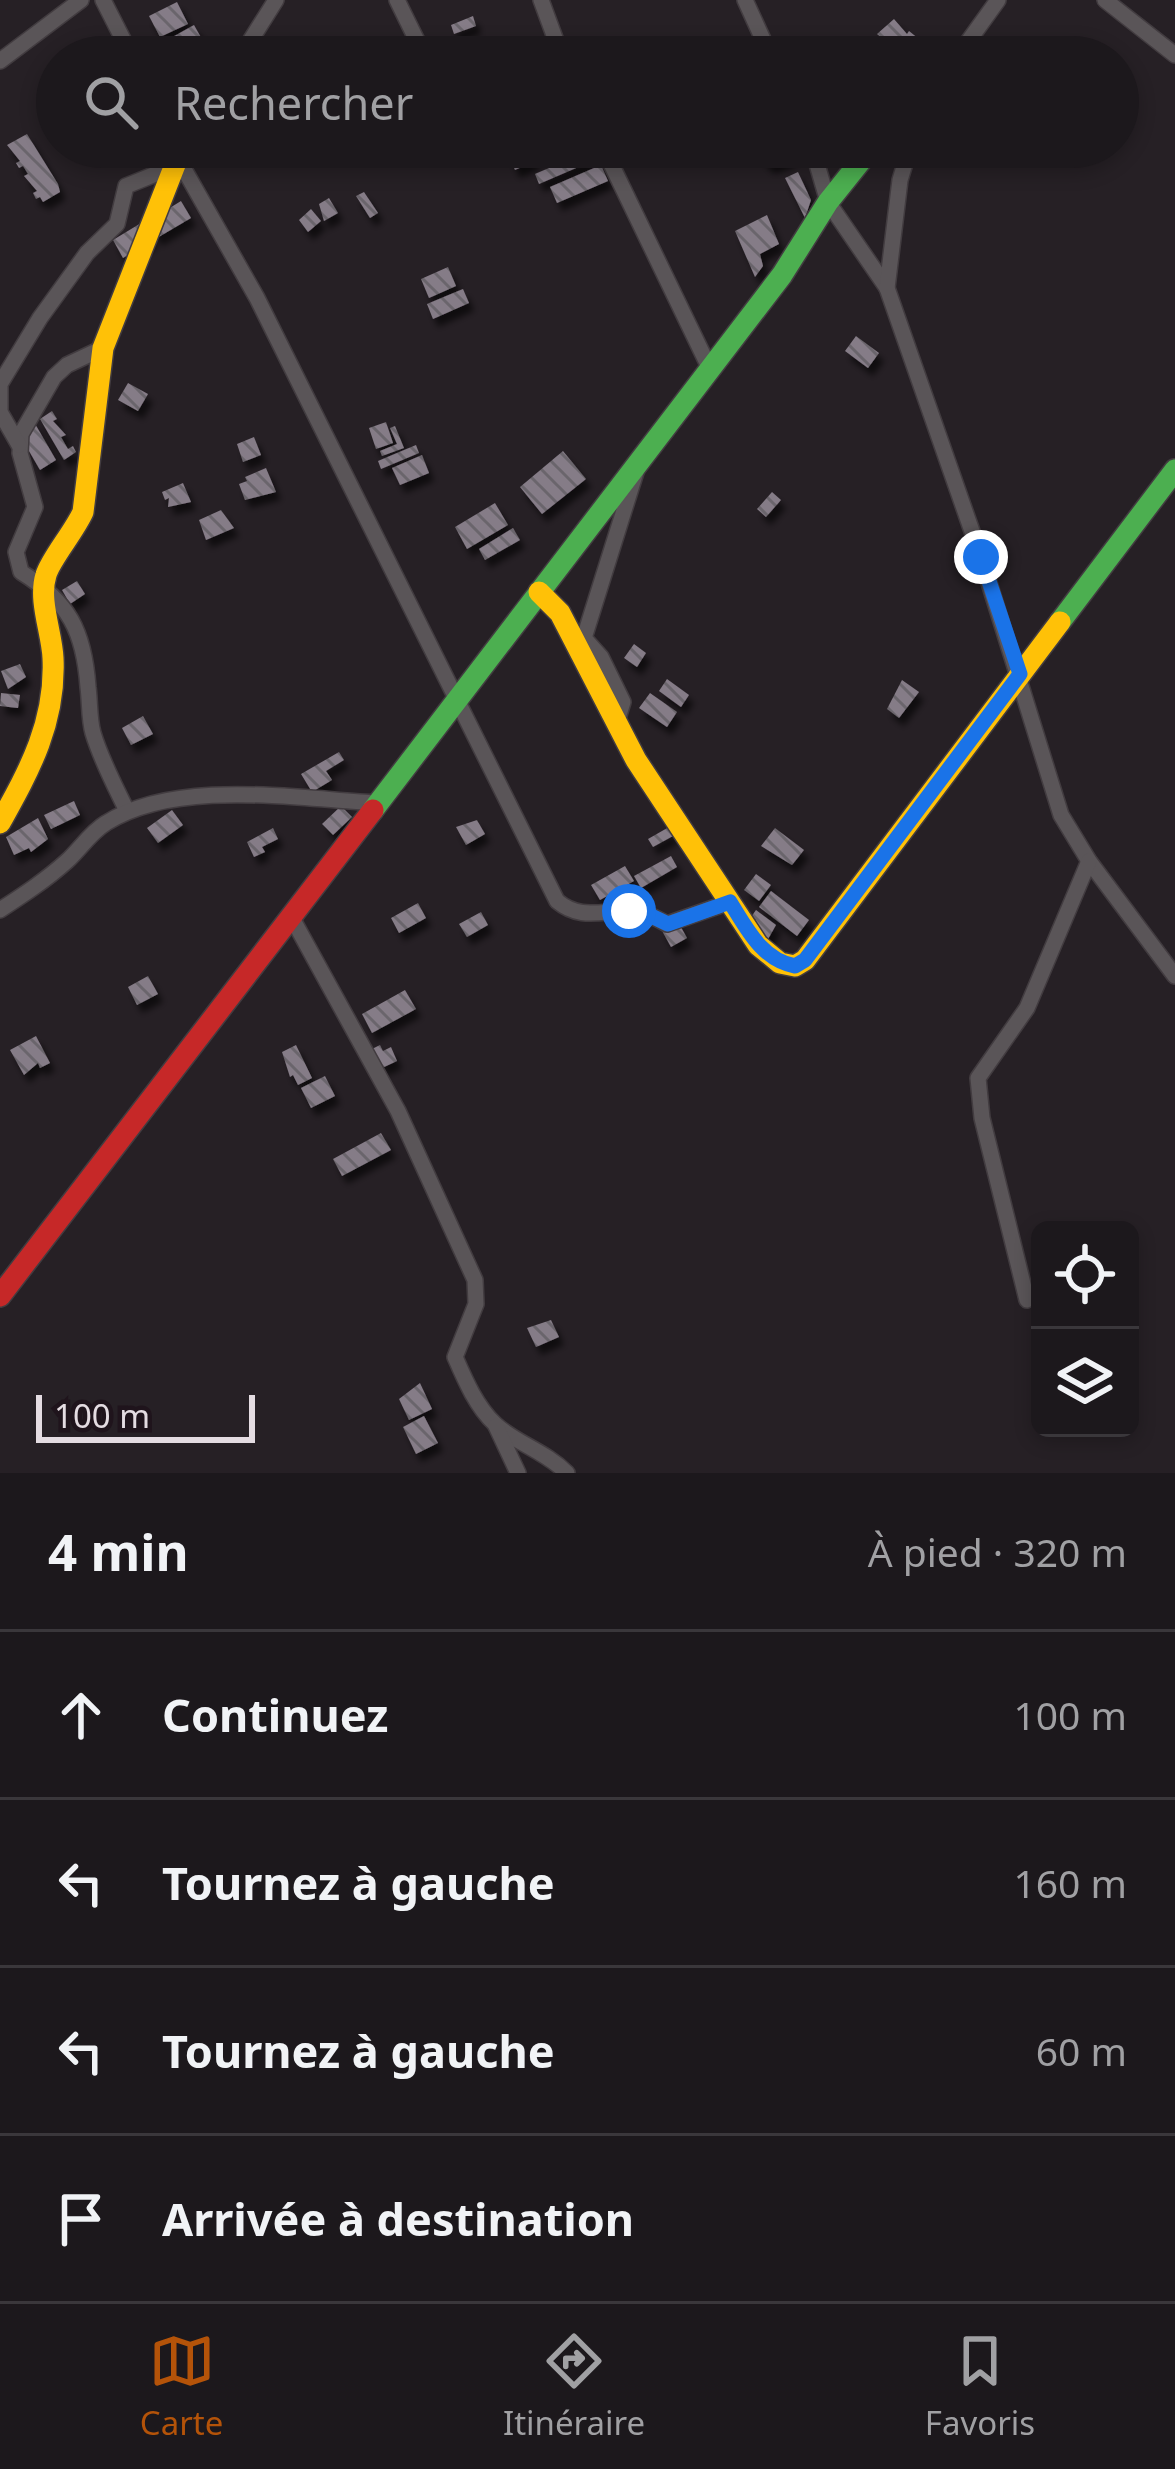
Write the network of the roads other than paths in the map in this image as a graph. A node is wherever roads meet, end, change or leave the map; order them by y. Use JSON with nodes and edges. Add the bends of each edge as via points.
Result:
{"nodes":[{"id":1,"x":81,"y":0,"type":"edge"},
{"id":2,"x":103,"y":0,"type":"edge"},
{"id":3,"x":276,"y":0,"type":"edge"},
{"id":4,"x":397,"y":0,"type":"edge"},
{"id":5,"x":541,"y":0,"type":"edge"},
{"id":6,"x":745,"y":0,"type":"edge"},
{"id":7,"x":998,"y":0,"type":"edge"},
{"id":8,"x":1106,"y":0,"type":"edge"},
{"id":9,"x":121,"y":36,"type":"edge"},
{"id":10,"x":253,"y":36,"type":"edge"},
{"id":11,"x":415,"y":36,"type":"edge"},
{"id":12,"x":554,"y":36,"type":"edge"},
{"id":13,"x":761,"y":36,"type":"edge"},
{"id":14,"x":971,"y":36,"type":"edge"},
{"id":15,"x":1175,"y":56,"type":"edge"},
{"id":16,"x":0,"y":61,"type":"edge"},
{"id":17,"x":162,"y":168,"type":"edge"},
{"id":18,"x":170,"y":168,"type":"edge"},
{"id":19,"x":187,"y":168,"type":"edge"},
{"id":20,"x":613,"y":168,"type":"edge"},
{"id":21,"x":818,"y":168,"type":"edge"},
{"id":22,"x":854,"y":168,"type":"edge"},
{"id":23,"x":904,"y":168,"type":"edge"},
{"id":24,"x":828,"y":202,"type":"junction"},
{"id":25,"x":887,"y":288,"type":"junction"},
{"id":26,"x":103,"y":348,"type":"junction"},
{"id":27,"x":710,"y":369,"type":"junction"},
{"id":28,"x":20,"y":447,"type":"junction"},
{"id":29,"x":640,"y":461,"type":"junction"},
{"id":30,"x":1175,"y":470,"type":"edge"},
{"id":31,"x":44,"y":586,"type":"junction"},
{"id":32,"x":539,"y":592,"type":"junction"},
{"id":33,"x":1020,"y":674,"type":"junction"},
{"id":34,"x":456,"y":702,"type":"junction"},
{"id":35,"x":618,"y":718,"type":"junction"},
{"id":36,"x":379,"y":803,"type":"junction"},
{"id":37,"x":127,"y":811,"type":"junction"},
{"id":38,"x":0,"y":823,"type":"edge"},
{"id":39,"x":1089,"y":861,"type":"junction"},
{"id":40,"x":730,"y":902,"type":"junction"},
{"id":41,"x":0,"y":910,"type":"edge"},
{"id":42,"x":292,"y":918,"type":"junction"},
{"id":43,"x":1175,"y":976,"type":"edge"},
{"id":44,"x":0,"y":1296,"type":"edge"},
{"id":45,"x":1027,"y":1300,"type":"dead end"},
{"id":46,"x":496,"y":1426,"type":"junction"},
{"id":47,"x":518,"y":1473,"type":"edge"},
{"id":48,"x":567,"y":1473,"type":"edge"}],
"edges":[{"from":1,"to":16,"type":"street"},
{"from":2,"to":9,"type":"street"},
{"from":3,"to":10,"type":"street"},
{"from":4,"to":11,"type":"street"},
{"from":5,"to":12,"type":"street"},
{"from":6,"to":13,"type":"street"},
{"from":7,"to":14,"type":"street"},
{"from":8,"to":15,"type":"street"},
{"from":17,"to":28,"type":"street","via":[[126,186],[117,224],[40,318],[1,384],[0,412]]},
{"from":18,"to":26,"type":"street"},
{"from":19,"to":34,"type":"street"},
{"from":20,"to":27,"type":"street"},
{"from":21,"to":24,"type":"street"},
{"from":22,"to":24,"type":"street"},
{"from":23,"to":25,"type":"street"},
{"from":24,"to":25,"type":"street"},
{"from":24,"to":27,"type":"street"},
{"from":25,"to":33,"type":"street"},
{"from":26,"to":28,"type":"street","via":[[54,377]]},
{"from":26,"to":31,"type":"street","via":[[83,512]]},
{"from":27,"to":29,"type":"street"},
{"from":28,"to":31,"type":"street","via":[[35,507],[16,552],[21,572]]},
{"from":29,"to":32,"type":"street"},
{"from":29,"to":35,"type":"street","via":[[584,638],[623,702]]},
{"from":30,"to":33,"type":"street"},
{"from":31,"to":37,"type":"street","via":[[77,629],[92,730]]},
{"from":31,"to":38,"type":"street","via":[[53,700],[37,757]]},
{"from":32,"to":34,"type":"street"},
{"from":32,"to":35,"type":"street","via":[[560,613]]},
{"from":33,"to":39,"type":"street","via":[[1061,815]]},
{"from":33,"to":40,"type":"street","via":[[805,960],[780,963]]},
{"from":34,"to":36,"type":"street"},
{"from":34,"to":40,"type":"street","via":[[556,902],[570,912],[629,911],[668,924]]},
{"from":35,"to":40,"type":"street","via":[[636,760]]},
{"from":36,"to":37,"type":"street","via":[[244,796]]},
{"from":36,"to":42,"type":"street"},
{"from":37,"to":41,"type":"street"},
{"from":39,"to":43,"type":"street"},
{"from":39,"to":45,"type":"street","via":[[1027,1009],[978,1078]]},
{"from":42,"to":44,"type":"street"},
{"from":42,"to":46,"type":"street","via":[[398,1111],[475,1280],[476,1304],[455,1357]]},
{"from":46,"to":47,"type":"street"},
{"from":46,"to":48,"type":"street"}]}
